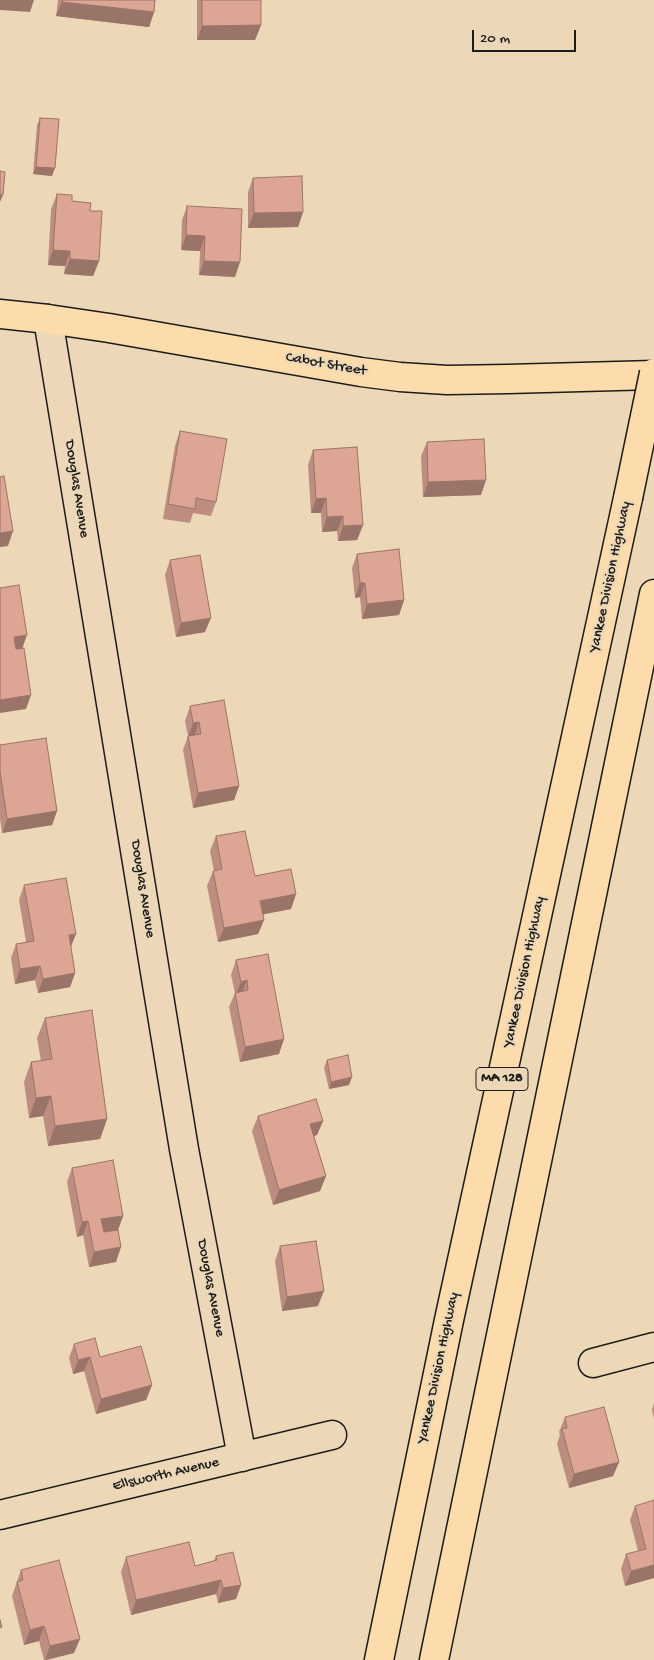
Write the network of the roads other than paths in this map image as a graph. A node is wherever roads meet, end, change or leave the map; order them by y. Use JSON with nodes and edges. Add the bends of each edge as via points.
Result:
{"nodes":[{"id":1,"x":0,"y":314,"type":"edge"},
{"id":2,"x":48,"y":319,"type":"junction"},
{"id":3,"x":654,"y":374,"type":"edge"},
{"id":4,"x":654,"y":594,"type":"edge"},
{"id":5,"x":654,"y":1347,"type":"edge"},
{"id":6,"x":593,"y":1363,"type":"dead end"},
{"id":7,"x":332,"y":1435,"type":"dead end"},
{"id":8,"x":242,"y":1457,"type":"junction"},
{"id":9,"x":0,"y":1515,"type":"edge"},
{"id":10,"x":379,"y":1660,"type":"edge"},
{"id":11,"x":434,"y":1660,"type":"edge"}],
"edges":[{"from":1,"to":2,"type":"main road","name":"Cabot Street"},
{"from":2,"to":3,"type":"main road","name":"Cabot Street","via":[[400,376],[447,380]]},
{"from":2,"to":8,"type":"street","name":"Douglas Avenue","via":[[184,1149]]},
{"from":3,"to":10,"type":"main road","name":"Yankee Division Highway","number":"MA 128","bridge":true,"via":[[449,1320]]},
{"from":4,"to":11,"type":"main road"},
{"from":5,"to":6,"type":"street"},
{"from":7,"to":8,"type":"street","name":"Ellsworth Avenue"},
{"from":8,"to":9,"type":"street","name":"Ellsworth Avenue"}]}
